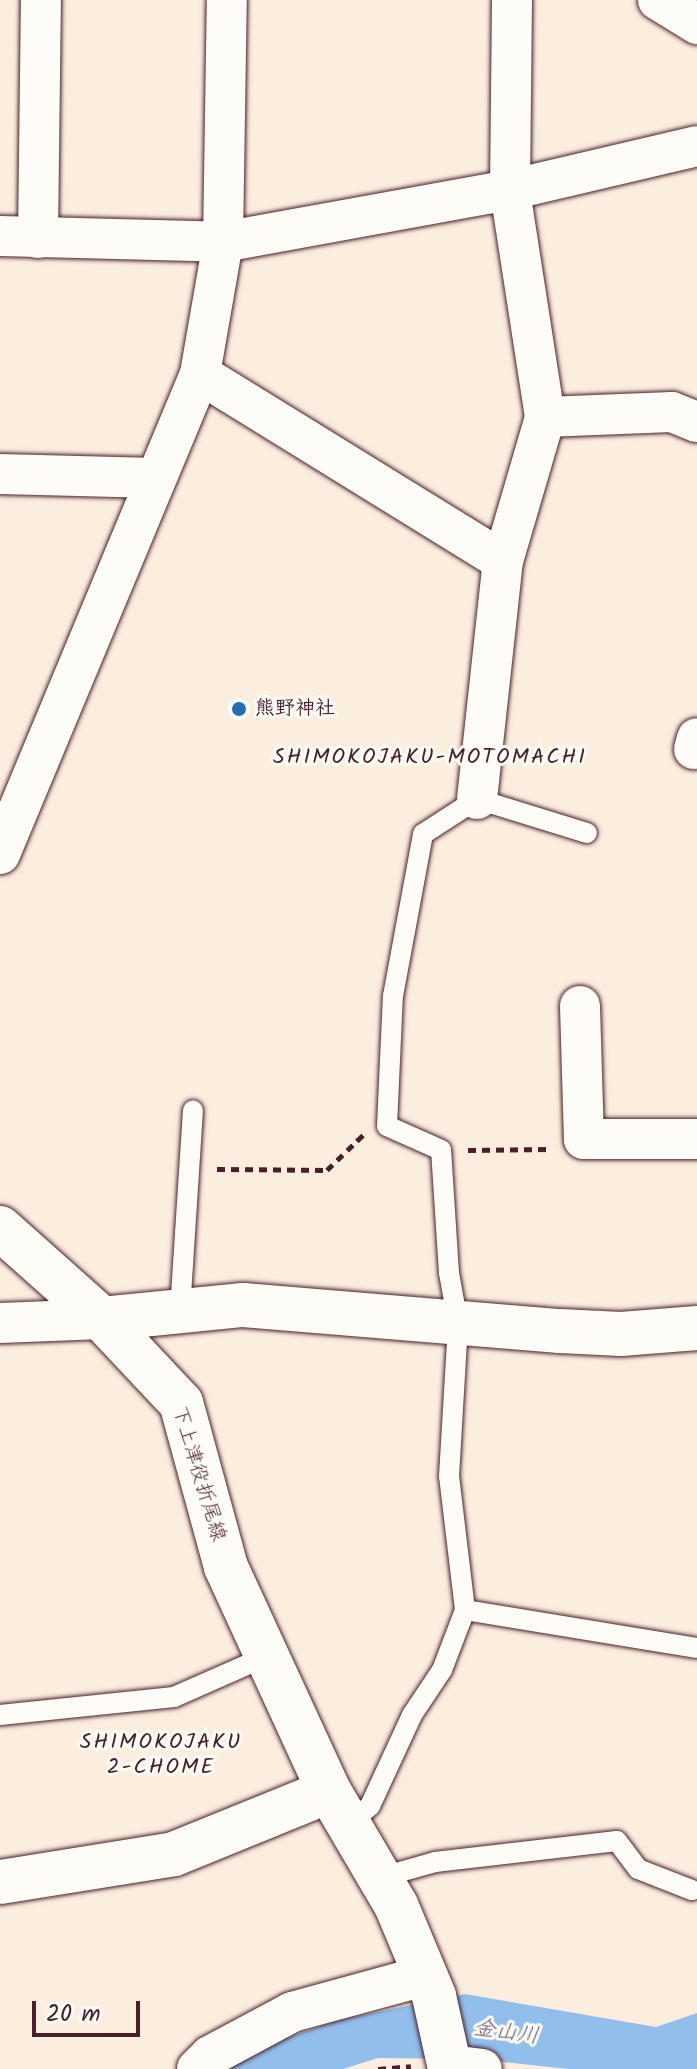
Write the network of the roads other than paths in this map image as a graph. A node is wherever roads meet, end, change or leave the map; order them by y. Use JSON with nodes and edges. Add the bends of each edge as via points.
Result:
{"nodes":[{"id":1,"x":41,"y":0,"type":"edge"},
{"id":2,"x":227,"y":0,"type":"edge"},
{"id":3,"x":512,"y":0,"type":"edge"},
{"id":4,"x":658,"y":0,"type":"edge"},
{"id":5,"x":697,"y":24,"type":"edge"},
{"id":6,"x":697,"y":146,"type":"edge"},
{"id":7,"x":510,"y":190,"type":"junction"},
{"id":8,"x":19,"y":237,"type":"edge"},
{"id":9,"x":223,"y":242,"type":"junction"},
{"id":10,"x":200,"y":374,"type":"junction"},
{"id":11,"x":545,"y":417,"type":"junction"},
{"id":12,"x":697,"y":422,"type":"edge"},
{"id":13,"x":0,"y":474,"type":"edge"},
{"id":14,"x":156,"y":478,"type":"junction"},
{"id":15,"x":503,"y":561,"type":"junction"},
{"id":16,"x":477,"y":799,"type":"junction"},
{"id":17,"x":587,"y":833,"type":"dead end"},
{"id":18,"x":0,"y":854,"type":"edge"},
{"id":19,"x":580,"y":1006,"type":"dead end"},
{"id":20,"x":193,"y":1110,"type":"dead end"},
{"id":21,"x":697,"y":1139,"type":"edge"},
{"id":22,"x":0,"y":1228,"type":"edge"},
{"id":23,"x":180,"y":1311,"type":"junction"},
{"id":24,"x":102,"y":1319,"type":"junction"},
{"id":25,"x":0,"y":1323,"type":"edge"},
{"id":26,"x":458,"y":1323,"type":"junction"},
{"id":27,"x":697,"y":1328,"type":"edge"},
{"id":28,"x":465,"y":1610,"type":"junction"},
{"id":29,"x":697,"y":1648,"type":"edge"},
{"id":30,"x":267,"y":1656,"type":"junction"},
{"id":31,"x":0,"y":1715,"type":"edge"},
{"id":32,"x":339,"y":1807,"type":"junction"},
{"id":33,"x":382,"y":1877,"type":"junction"},
{"id":34,"x":0,"y":1882,"type":"edge"},
{"id":35,"x":692,"y":1890,"type":"dead end"},
{"id":36,"x":429,"y":1986,"type":"junction"},
{"id":37,"x":449,"y":2067,"type":"edge"},
{"id":38,"x":197,"y":2069,"type":"edge"}],
"edges":[{"from":1,"to":8,"type":"street"},
{"from":2,"to":9,"type":"street"},
{"from":3,"to":7,"type":"street"},
{"from":4,"to":5,"type":"street"},
{"from":6,"to":7,"type":"street"},
{"from":7,"to":9,"type":"street"},
{"from":7,"to":11,"type":"street"},
{"from":8,"to":9,"type":"street"},
{"from":9,"to":10,"type":"street"},
{"from":10,"to":14,"type":"street"},
{"from":10,"to":15,"type":"street"},
{"from":11,"to":12,"type":"street","via":[[672,412]]},
{"from":11,"to":15,"type":"street"},
{"from":13,"to":14,"type":"street"},
{"from":14,"to":18,"type":"street"},
{"from":15,"to":16,"type":"street"},
{"from":16,"to":17,"type":"lane"},
{"from":16,"to":26,"type":"lane","via":[[423,834],[393,996],[387,1126],[441,1150],[449,1273]]},
{"from":19,"to":21,"type":"street","via":[[584,1139]]},
{"from":20,"to":23,"type":"lane"},
{"from":22,"to":24,"type":"main road","name":"下上津役折尾線"},
{"from":23,"to":24,"type":"main road"},
{"from":23,"to":26,"type":"main road","via":[[243,1305]]},
{"from":24,"to":25,"type":"street"},
{"from":24,"to":30,"type":"main road","name":"下上津役折尾線","via":[[181,1403],[226,1567]]},
{"from":26,"to":27,"type":"main road","via":[[621,1334]]},
{"from":26,"to":28,"type":"lane","via":[[449,1476]]},
{"from":28,"to":29,"type":"lane"},
{"from":28,"to":32,"type":"lane","via":[[442,1670],[412,1715],[370,1806]]},
{"from":30,"to":31,"type":"lane","via":[[174,1697]]},
{"from":30,"to":32,"type":"main road","name":"下上津役折尾線"},
{"from":32,"to":33,"type":"main road","name":"下上津役折尾線"},
{"from":32,"to":34,"type":"main road","via":[[174,1854]]},
{"from":33,"to":35,"type":"lane","via":[[435,1862],[617,1841],[638,1869]]},
{"from":33,"to":36,"type":"main road","name":"下上津役折尾線"},
{"from":36,"to":37,"type":"main road","name":"下上津役折尾線"},
{"from":36,"to":38,"type":"street","via":[[292,2012],[210,2056]]}]}
